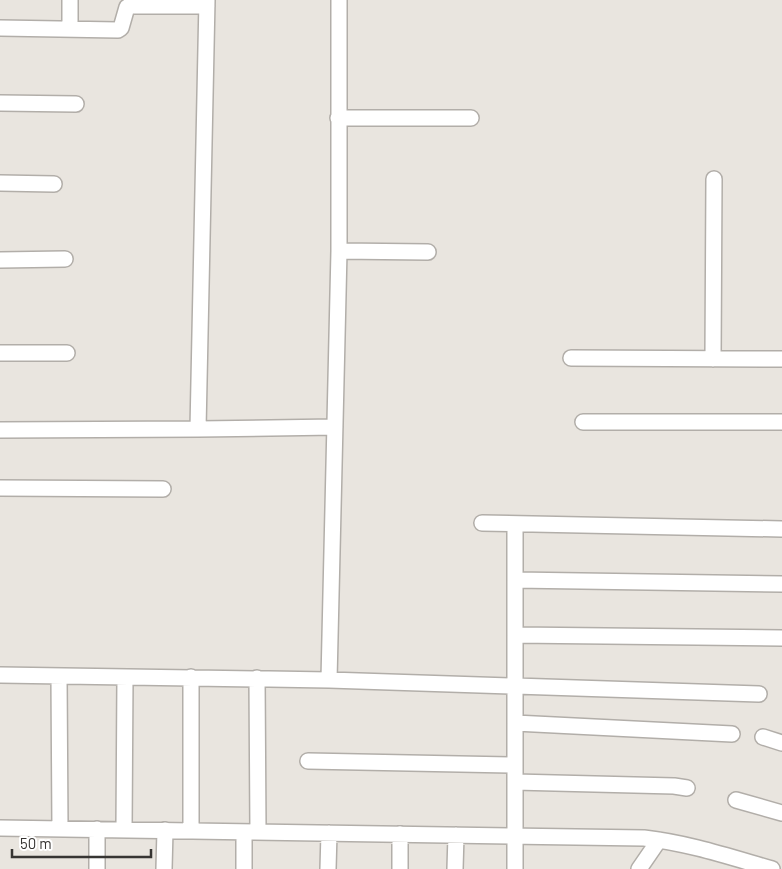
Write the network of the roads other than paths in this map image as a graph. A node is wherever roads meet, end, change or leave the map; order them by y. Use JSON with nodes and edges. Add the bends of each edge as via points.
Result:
{"nodes":[{"id":1,"x":70,"y":0,"type":"edge"},
{"id":2,"x":339,"y":0,"type":"edge"},
{"id":3,"x":207,"y":3,"type":"edge"},
{"id":4,"x":0,"y":28,"type":"edge"},
{"id":5,"x":70,"y":29,"type":"junction"},
{"id":6,"x":0,"y":104,"type":"edge"},
{"id":7,"x":76,"y":104,"type":"dead end"},
{"id":8,"x":338,"y":118,"type":"junction"},
{"id":9,"x":471,"y":118,"type":"dead end"},
{"id":10,"x":714,"y":179,"type":"dead end"},
{"id":11,"x":0,"y":183,"type":"edge"},
{"id":12,"x":54,"y":184,"type":"dead end"},
{"id":13,"x":339,"y":251,"type":"junction"},
{"id":14,"x":428,"y":252,"type":"dead end"},
{"id":15,"x":66,"y":259,"type":"dead end"},
{"id":16,"x":0,"y":260,"type":"edge"},
{"id":17,"x":67,"y":353,"type":"dead end"},
{"id":18,"x":0,"y":354,"type":"edge"},
{"id":19,"x":571,"y":358,"type":"dead end"},
{"id":20,"x":713,"y":359,"type":"junction"},
{"id":21,"x":782,"y":359,"type":"edge"},
{"id":22,"x":583,"y":422,"type":"dead end"},
{"id":23,"x":782,"y":422,"type":"edge"},
{"id":24,"x":335,"y":427,"type":"junction"},
{"id":25,"x":198,"y":429,"type":"junction"},
{"id":26,"x":0,"y":430,"type":"edge"},
{"id":27,"x":0,"y":488,"type":"edge"},
{"id":28,"x":163,"y":489,"type":"dead end"},
{"id":29,"x":482,"y":523,"type":"dead end"},
{"id":30,"x":515,"y":524,"type":"junction"},
{"id":31,"x":782,"y":530,"type":"edge"},
{"id":32,"x":515,"y":580,"type":"junction"},
{"id":33,"x":782,"y":584,"type":"edge"},
{"id":34,"x":515,"y":635,"type":"junction"},
{"id":35,"x":782,"y":638,"type":"edge"},
{"id":36,"x":0,"y":675,"type":"edge"},
{"id":37,"x":59,"y":676,"type":"junction"},
{"id":38,"x":124,"y":676,"type":"junction"},
{"id":39,"x":191,"y":678,"type":"junction"},
{"id":40,"x":257,"y":678,"type":"junction"},
{"id":41,"x":329,"y":680,"type":"junction"},
{"id":42,"x":515,"y":684,"type":"junction"},
{"id":43,"x":759,"y":694,"type":"dead end"},
{"id":44,"x":515,"y":723,"type":"junction"},
{"id":45,"x":732,"y":734,"type":"dead end"},
{"id":46,"x":763,"y":737,"type":"dead end"},
{"id":47,"x":782,"y":743,"type":"edge"},
{"id":48,"x":308,"y":761,"type":"dead end"},
{"id":49,"x":515,"y":765,"type":"junction"},
{"id":50,"x":515,"y":782,"type":"junction"},
{"id":51,"x":687,"y":788,"type":"dead end"},
{"id":52,"x":736,"y":800,"type":"dead end"},
{"id":53,"x":782,"y":813,"type":"edge"},
{"id":54,"x":0,"y":828,"type":"edge"},
{"id":55,"x":60,"y":829,"type":"junction"},
{"id":56,"x":97,"y":829,"type":"junction"},
{"id":57,"x":124,"y":830,"type":"junction"},
{"id":58,"x":165,"y":830,"type":"junction"},
{"id":59,"x":191,"y":831,"type":"junction"},
{"id":60,"x":251,"y":832,"type":"junction"},
{"id":61,"x":329,"y":833,"type":"junction"},
{"id":62,"x":400,"y":834,"type":"junction"},
{"id":63,"x":456,"y":835,"type":"junction"},
{"id":64,"x":515,"y":836,"type":"junction"},
{"id":65,"x":659,"y":840,"type":"junction"},
{"id":66,"x":97,"y":869,"type":"edge"},
{"id":67,"x":164,"y":869,"type":"edge"},
{"id":68,"x":244,"y":869,"type":"edge"},
{"id":69,"x":328,"y":869,"type":"edge"},
{"id":70,"x":400,"y":869,"type":"edge"},
{"id":71,"x":455,"y":869,"type":"edge"},
{"id":72,"x":515,"y":869,"type":"edge"},
{"id":73,"x":639,"y":869,"type":"edge"},
{"id":74,"x":772,"y":869,"type":"edge"}],
"edges":[{"from":1,"to":5,"type":"street"},
{"from":2,"to":8,"type":"street"},
{"from":3,"to":5,"type":"street","via":[[130,6],[118,30]]},
{"from":3,"to":25,"type":"street"},
{"from":4,"to":5,"type":"street"},
{"from":6,"to":7,"type":"street"},
{"from":8,"to":9,"type":"street"},
{"from":8,"to":13,"type":"street"},
{"from":10,"to":20,"type":"street"},
{"from":11,"to":12,"type":"street"},
{"from":13,"to":14,"type":"street"},
{"from":13,"to":24,"type":"street"},
{"from":15,"to":16,"type":"street"},
{"from":17,"to":18,"type":"street"},
{"from":19,"to":20,"type":"street"},
{"from":20,"to":21,"type":"street"},
{"from":22,"to":23,"type":"street"},
{"from":24,"to":25,"type":"street"},
{"from":24,"to":41,"type":"street"},
{"from":25,"to":26,"type":"street"},
{"from":27,"to":28,"type":"street"},
{"from":29,"to":30,"type":"street"},
{"from":30,"to":31,"type":"street"},
{"from":30,"to":32,"type":"street"},
{"from":32,"to":33,"type":"street"},
{"from":32,"to":34,"type":"street"},
{"from":34,"to":35,"type":"street"},
{"from":34,"to":42,"type":"street"},
{"from":36,"to":37,"type":"street"},
{"from":37,"to":38,"type":"street"},
{"from":37,"to":55,"type":"street"},
{"from":38,"to":39,"type":"street"},
{"from":38,"to":57,"type":"street"},
{"from":39,"to":40,"type":"street"},
{"from":39,"to":59,"type":"street"},
{"from":40,"to":41,"type":"street"},
{"from":40,"to":60,"type":"street"},
{"from":41,"to":42,"type":"street"},
{"from":42,"to":43,"type":"street"},
{"from":42,"to":44,"type":"street"},
{"from":44,"to":45,"type":"street"},
{"from":44,"to":49,"type":"street"},
{"from":46,"to":47,"type":"street"},
{"from":48,"to":49,"type":"street"},
{"from":49,"to":50,"type":"street"},
{"from":50,"to":51,"type":"street"},
{"from":50,"to":64,"type":"street"},
{"from":52,"to":53,"type":"street"},
{"from":54,"to":55,"type":"street"},
{"from":55,"to":56,"type":"street"},
{"from":56,"to":57,"type":"street"},
{"from":56,"to":66,"type":"street"},
{"from":57,"to":58,"type":"street"},
{"from":58,"to":59,"type":"street"},
{"from":58,"to":67,"type":"street"},
{"from":59,"to":60,"type":"street"},
{"from":60,"to":61,"type":"street"},
{"from":60,"to":68,"type":"street"},
{"from":61,"to":62,"type":"street"},
{"from":61,"to":69,"type":"street"},
{"from":62,"to":63,"type":"street"},
{"from":62,"to":70,"type":"street"},
{"from":63,"to":64,"type":"street"},
{"from":63,"to":71,"type":"street"},
{"from":64,"to":65,"type":"street"},
{"from":64,"to":72,"type":"street"},
{"from":65,"to":73,"type":"street"},
{"from":65,"to":74,"type":"street"}]}
